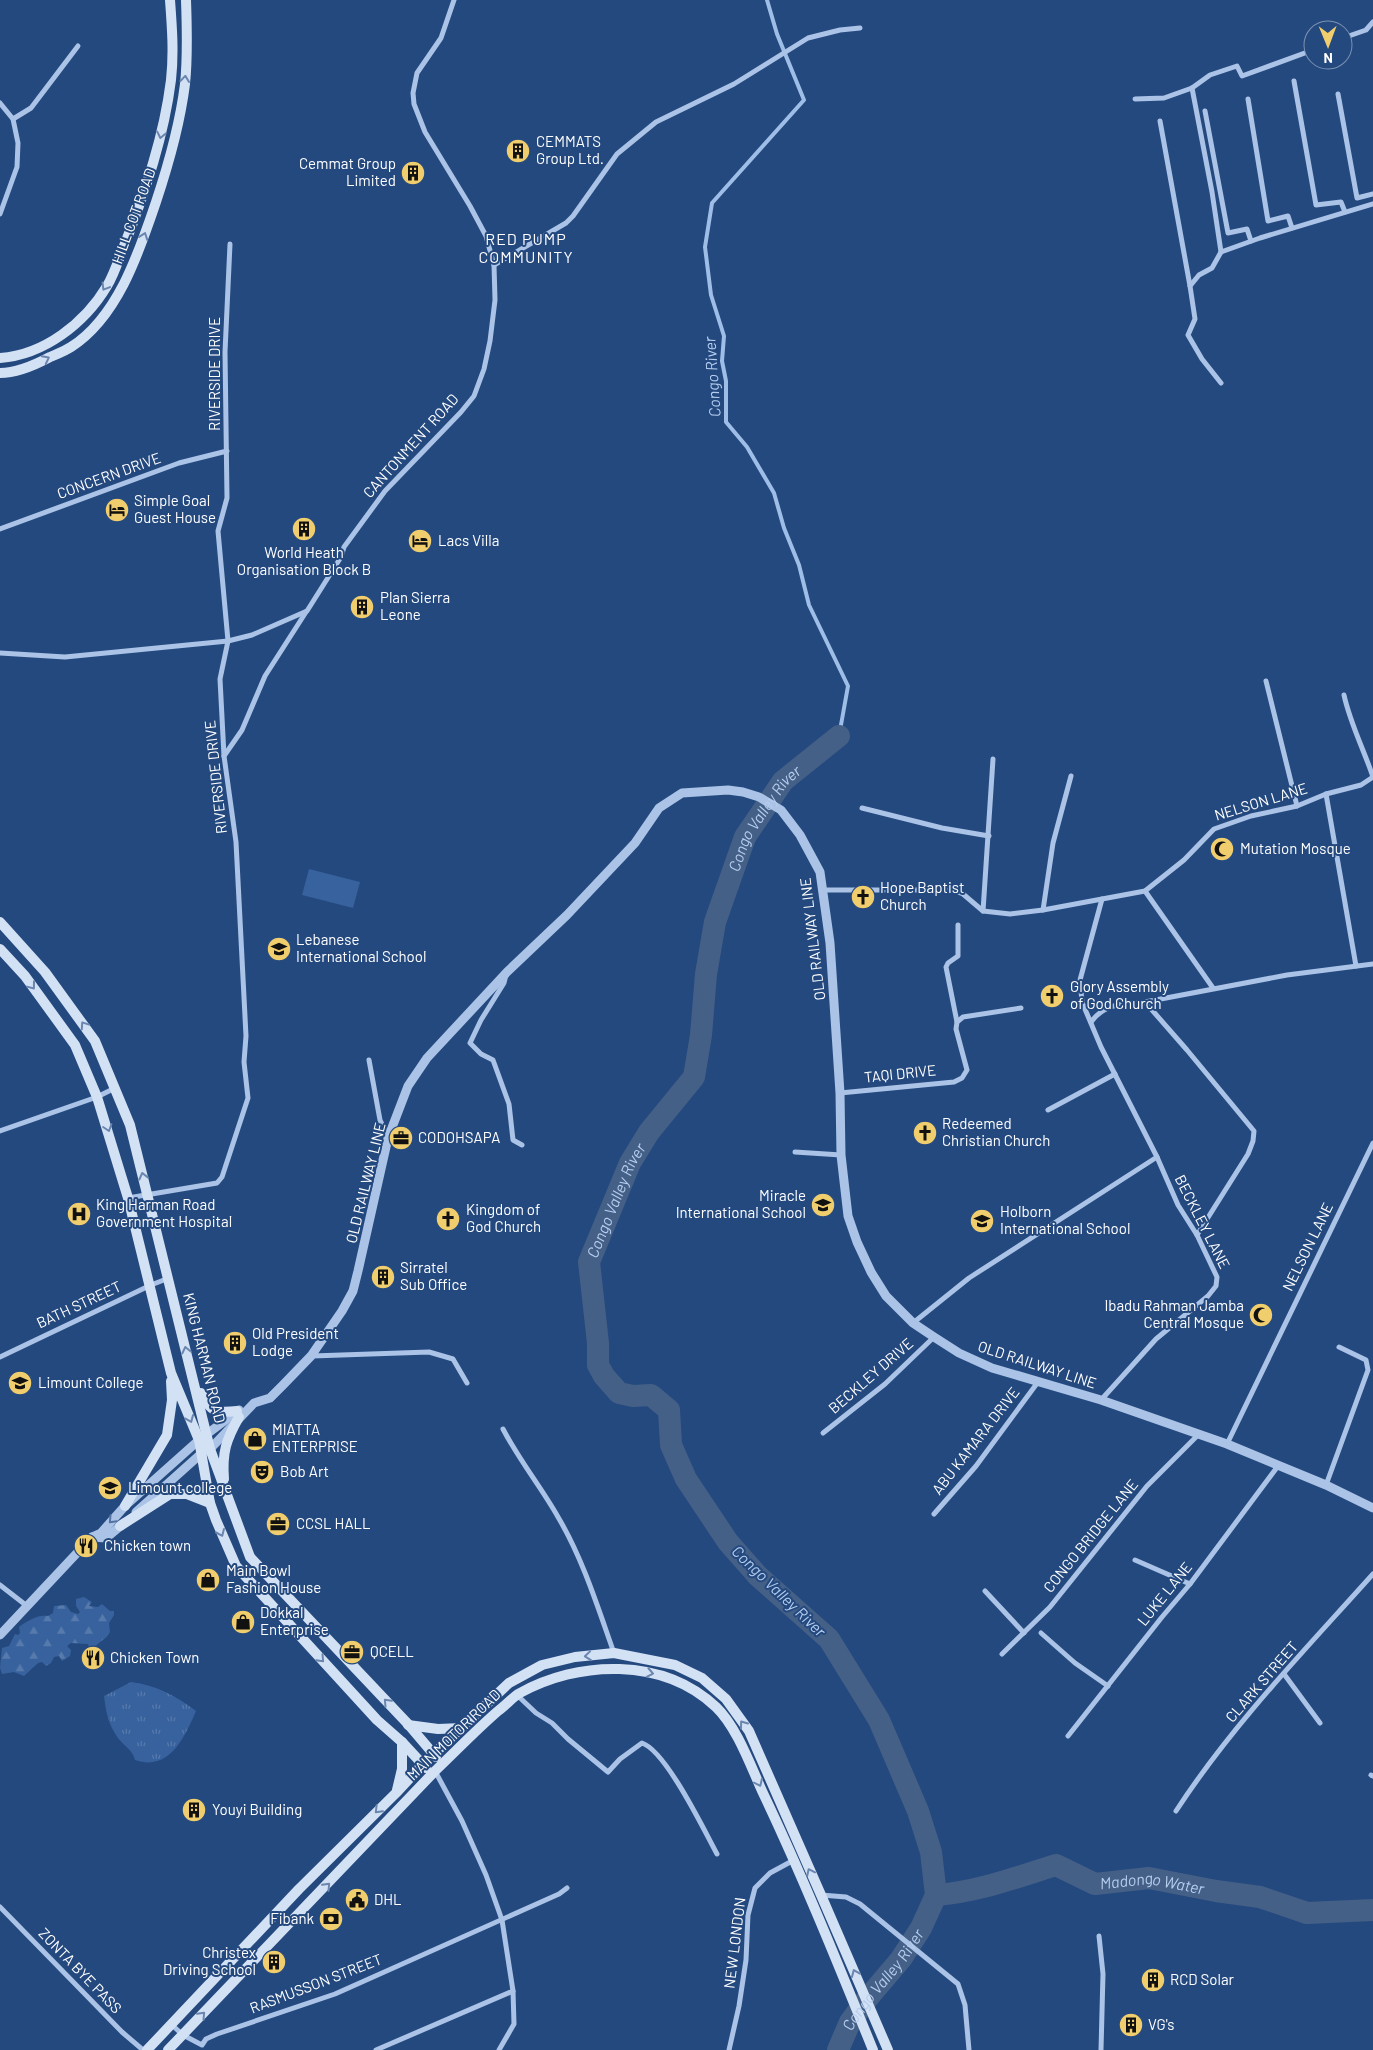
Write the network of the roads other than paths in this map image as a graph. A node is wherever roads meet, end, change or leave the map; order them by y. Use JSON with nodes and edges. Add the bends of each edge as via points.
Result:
{"nodes":[{"id":1,"x":170,"y":0,"type":"edge"},
{"id":2,"x":186,"y":0,"type":"edge"},
{"id":3,"x":454,"y":0,"type":"edge"},
{"id":4,"x":1373,"y":22,"type":"edge"},
{"id":5,"x":860,"y":28,"type":"dead end"},
{"id":6,"x":1353,"y":35,"type":"edge"},
{"id":7,"x":78,"y":46,"type":"dead end"},
{"id":8,"x":1303,"y":54,"type":"edge"},
{"id":9,"x":1294,"y":81,"type":"dead end"},
{"id":10,"x":1192,"y":88,"type":"junction"},
{"id":11,"x":1338,"y":94,"type":"dead end"},
{"id":12,"x":1134,"y":98,"type":"dead end"},
{"id":13,"x":1248,"y":99,"type":"dead end"},
{"id":14,"x":0,"y":103,"type":"edge"},
{"id":15,"x":1205,"y":111,"type":"dead end"},
{"id":16,"x":13,"y":119,"type":"junction"},
{"id":17,"x":1160,"y":121,"type":"dead end"},
{"id":18,"x":1373,"y":194,"type":"edge"},
{"id":19,"x":1373,"y":204,"type":"edge"},
{"id":20,"x":1345,"y":212,"type":"junction"},
{"id":21,"x":0,"y":214,"type":"edge"},
{"id":22,"x":1292,"y":228,"type":"junction"},
{"id":23,"x":1251,"y":241,"type":"junction"},
{"id":24,"x":230,"y":244,"type":"dead end"},
{"id":25,"x":1221,"y":252,"type":"junction"},
{"id":26,"x":494,"y":265,"type":"junction"},
{"id":27,"x":1190,"y":286,"type":"junction"},
{"id":28,"x":0,"y":358,"type":"edge"},
{"id":29,"x":0,"y":373,"type":"edge"},
{"id":30,"x":1221,"y":384,"type":"dead end"},
{"id":31,"x":227,"y":451,"type":"junction"},
{"id":32,"x":0,"y":529,"type":"edge"},
{"id":33,"x":307,"y":611,"type":"junction"},
{"id":34,"x":228,"y":640,"type":"junction"},
{"id":35,"x":0,"y":653,"type":"edge"},
{"id":36,"x":1266,"y":680,"type":"dead end"},
{"id":37,"x":1344,"y":695,"type":"dead end"},
{"id":38,"x":224,"y":756,"type":"junction"},
{"id":39,"x":993,"y":759,"type":"dead end"},
{"id":40,"x":1071,"y":776,"type":"dead end"},
{"id":41,"x":1373,"y":777,"type":"edge"},
{"id":42,"x":1326,"y":794,"type":"junction"},
{"id":43,"x":1297,"y":806,"type":"junction"},
{"id":44,"x":862,"y":808,"type":"dead end"},
{"id":45,"x":989,"y":836,"type":"junction"},
{"id":46,"x":822,"y":890,"type":"junction"},
{"id":47,"x":1145,"y":891,"type":"junction"},
{"id":48,"x":1102,"y":898,"type":"junction"},
{"id":49,"x":1043,"y":910,"type":"junction"},
{"id":50,"x":983,"y":911,"type":"junction"},
{"id":51,"x":0,"y":922,"type":"edge"},
{"id":52,"x":958,"y":925,"type":"dead end"},
{"id":53,"x":0,"y":949,"type":"edge"},
{"id":54,"x":1373,"y":964,"type":"edge"},
{"id":55,"x":1356,"y":966,"type":"junction"},
{"id":56,"x":507,"y":972,"type":"junction"},
{"id":57,"x":1213,"y":988,"type":"junction"},
{"id":58,"x":1144,"y":1002,"type":"junction"},
{"id":59,"x":1021,"y":1008,"type":"dead end"},
{"id":60,"x":957,"y":1022,"type":"junction"},
{"id":61,"x":1091,"y":1022,"type":"junction"},
{"id":62,"x":369,"y":1060,"type":"dead end"},
{"id":63,"x":1115,"y":1074,"type":"junction"},
{"id":64,"x":115,"y":1088,"type":"junction"},
{"id":65,"x":840,"y":1093,"type":"junction"},
{"id":66,"x":97,"y":1097,"type":"junction"},
{"id":67,"x":1048,"y":1110,"type":"dead end"},
{"id":68,"x":0,"y":1131,"type":"edge"},
{"id":69,"x":388,"y":1138,"type":"junction"},
{"id":70,"x":1373,"y":1142,"type":"edge"},
{"id":71,"x":522,"y":1145,"type":"dead end"},
{"id":72,"x":795,"y":1152,"type":"dead end"},
{"id":73,"x":841,"y":1154,"type":"junction"},
{"id":74,"x":1157,"y":1157,"type":"junction"},
{"id":75,"x":147,"y":1195,"type":"junction"},
{"id":76,"x":128,"y":1198,"type":"junction"},
{"id":77,"x":1197,"y":1235,"type":"junction"},
{"id":78,"x":169,"y":1278,"type":"junction"},
{"id":79,"x":151,"y":1285,"type":"junction"},
{"id":80,"x":912,"y":1323,"type":"junction"},
{"id":81,"x":934,"y":1337,"type":"junction"},
{"id":82,"x":1339,"y":1346,"type":"dead end"},
{"id":83,"x":311,"y":1356,"type":"junction"},
{"id":84,"x":0,"y":1357,"type":"edge"},
{"id":85,"x":171,"y":1373,"type":"junction"},
{"id":86,"x":193,"y":1375,"type":"junction"},
{"id":87,"x":1038,"y":1382,"type":"junction"},
{"id":88,"x":467,"y":1383,"type":"dead end"},
{"id":89,"x":1100,"y":1400,"type":"junction"},
{"id":90,"x":238,"y":1414,"type":"junction"},
{"id":91,"x":503,"y":1429,"type":"dead end"},
{"id":92,"x":823,"y":1433,"type":"dead end"},
{"id":93,"x":1199,"y":1434,"type":"junction"},
{"id":94,"x":204,"y":1437,"type":"junction"},
{"id":95,"x":1227,"y":1444,"type":"junction"},
{"id":96,"x":206,"y":1450,"type":"junction"},
{"id":97,"x":1278,"y":1466,"type":"junction"},
{"id":98,"x":1326,"y":1485,"type":"junction"},
{"id":99,"x":225,"y":1492,"type":"junction"},
{"id":100,"x":210,"y":1503,"type":"junction"},
{"id":101,"x":125,"y":1506,"type":"junction"},
{"id":102,"x":1373,"y":1508,"type":"edge"},
{"id":103,"x":934,"y":1514,"type":"dead end"},
{"id":104,"x":120,"y":1526,"type":"junction"},
{"id":105,"x":92,"y":1537,"type":"junction"},
{"id":106,"x":1134,"y":1560,"type":"dead end"},
{"id":107,"x":1373,"y":1574,"type":"edge"},
{"id":108,"x":1190,"y":1584,"type":"junction"},
{"id":109,"x":0,"y":1585,"type":"edge"},
{"id":110,"x":985,"y":1591,"type":"dead end"},
{"id":111,"x":286,"y":1595,"type":"junction"},
{"id":112,"x":27,"y":1606,"type":"junction"},
{"id":113,"x":274,"y":1607,"type":"junction"},
{"id":114,"x":1024,"y":1633,"type":"junction"},
{"id":115,"x":1041,"y":1633,"type":"dead end"},
{"id":116,"x":0,"y":1635,"type":"edge"},
{"id":117,"x":614,"y":1653,"type":"junction"},
{"id":118,"x":1002,"y":1654,"type":"dead end"},
{"id":119,"x":1284,"y":1674,"type":"junction"},
{"id":120,"x":1108,"y":1686,"type":"junction"},
{"id":121,"x":517,"y":1695,"type":"junction"},
{"id":122,"x":408,"y":1724,"type":"junction"},
{"id":123,"x":1320,"y":1724,"type":"dead end"},
{"id":124,"x":462,"y":1728,"type":"junction"},
{"id":125,"x":1068,"y":1736,"type":"dead end"},
{"id":126,"x":402,"y":1742,"type":"junction"},
{"id":127,"x":433,"y":1754,"type":"junction"},
{"id":128,"x":423,"y":1764,"type":"junction"},
{"id":129,"x":436,"y":1770,"type":"junction"},
{"id":130,"x":396,"y":1793,"type":"junction"},
{"id":131,"x":1176,"y":1811,"type":"dead end"},
{"id":132,"x":717,"y":1854,"type":"dead end"},
{"id":133,"x":795,"y":1860,"type":"junction"},
{"id":134,"x":567,"y":1888,"type":"dead end"},
{"id":135,"x":299,"y":1889,"type":"junction"},
{"id":136,"x":822,"y":1894,"type":"junction"},
{"id":137,"x":314,"y":1899,"type":"junction"},
{"id":138,"x":0,"y":1907,"type":"edge"},
{"id":139,"x":502,"y":1920,"type":"junction"},
{"id":140,"x":1099,"y":1936,"type":"dead end"},
{"id":141,"x":513,"y":1991,"type":"junction"},
{"id":142,"x":172,"y":2025,"type":"junction"},
{"id":143,"x":183,"y":2034,"type":"junction"},
{"id":144,"x":145,"y":2050,"type":"edge"},
{"id":145,"x":168,"y":2050,"type":"edge"},
{"id":146,"x":376,"y":2050,"type":"edge"},
{"id":147,"x":499,"y":2050,"type":"edge"},
{"id":148,"x":729,"y":2050,"type":"edge"},
{"id":149,"x":874,"y":2050,"type":"edge"},
{"id":150,"x":888,"y":2050,"type":"edge"},
{"id":151,"x":969,"y":2050,"type":"edge"},
{"id":152,"x":1101,"y":2050,"type":"edge"}],
"edges":[{"from":1,"to":28,"type":"main road","name":"HILL COT ROAD","one_way":true,"via":[[171,78],[160,143],[136,215],[107,286],[85,316],[62,334],[37,349]]},
{"from":29,"to":2,"type":"main road","name":"HILL COT ROAD","one_way":true,"via":[[34,366],[71,347],[95,326],[133,266],[178,126],[188,49]]},
{"from":3,"to":26,"type":"street","name":"CANTONMENT ROAD","via":[[441,38],[416,73],[414,104],[425,132],[486,236]]},
{"from":4,"to":6,"type":"street","via":[[1366,30]]},
{"from":5,"to":26,"type":"street","via":[[808,38],[734,84],[656,122],[617,154],[566,223]]},
{"from":7,"to":16,"type":"street","via":[[31,108]]},
{"from":8,"to":10,"type":"street","via":[[1242,76],[1238,66],[1210,75]]},
{"from":9,"to":20,"type":"street","via":[[1316,206],[1341,202]]},
{"from":10,"to":12,"type":"street","via":[[1164,98]]},
{"from":10,"to":25,"type":"street"},
{"from":11,"to":18,"type":"street","via":[[1357,198]]},
{"from":13,"to":22,"type":"street","via":[[1268,220],[1288,216]]},
{"from":14,"to":16,"type":"street"},
{"from":15,"to":23,"type":"street","via":[[1228,234],[1247,229]]},
{"from":16,"to":21,"type":"street","via":[[18,143],[17,167]]},
{"from":17,"to":27,"type":"street"},
{"from":19,"to":20,"type":"street"},
{"from":20,"to":22,"type":"street"},
{"from":22,"to":23,"type":"street"},
{"from":23,"to":25,"type":"street"},
{"from":24,"to":31,"type":"street","name":"RIVERSIDE DRIVE","via":[[225,352]]},
{"from":25,"to":27,"type":"street","via":[[1212,268],[1199,275]]},
{"from":26,"to":33,"type":"street","name":"CANTONMENT ROAD","via":[[492,328],[484,369],[474,396],[385,491],[344,547]]},
{"from":27,"to":30,"type":"street","via":[[1195,319],[1188,335]]},
{"from":31,"to":32,"type":"street","name":"CONCERN DRIVE","via":[[179,463]]},
{"from":31,"to":34,"type":"street","name":"RIVERSIDE DRIVE","via":[[227,498],[218,531]]},
{"from":33,"to":34,"type":"street","via":[[252,635]]},
{"from":33,"to":38,"type":"street","name":"CANTONMENT ROAD","via":[[266,676],[242,730]]},
{"from":34,"to":35,"type":"street","via":[[64,657]]},
{"from":34,"to":38,"type":"street","name":"RIVERSIDE DRIVE","via":[[220,679]]},
{"from":36,"to":43,"type":"street"},
{"from":37,"to":41,"type":"street","via":[[1348,714]]},
{"from":38,"to":75,"type":"street","name":"RIVERSIDE DRIVE","via":[[236,842],[248,1098],[218,1183]]},
{"from":39,"to":45,"type":"street"},
{"from":40,"to":49,"type":"street","via":[[1053,843]]},
{"from":41,"to":42,"type":"street","name":"NELSON LANE","via":[[1361,785]]},
{"from":42,"to":43,"type":"street","name":"NELSON LANE"},
{"from":42,"to":55,"type":"street"},
{"from":43,"to":47,"type":"street","name":"NELSON LANE","via":[[1214,828],[1184,860]]},
{"from":44,"to":45,"type":"street"},
{"from":45,"to":50,"type":"street"},
{"from":46,"to":50,"type":"street","via":[[948,888],[963,894]]},
{"from":46,"to":56,"type":"street","name":"OLD RAILWAY LINE","via":[[820,872],[810,851],[781,810],[743,792],[682,793],[659,808],[635,843]]},
{"from":46,"to":65,"type":"street","name":"OLD RAILWAY LINE","via":[[830,943]]},
{"from":47,"to":48,"type":"street"},
{"from":47,"to":57,"type":"street"},
{"from":48,"to":49,"type":"street"},
{"from":48,"to":61,"type":"street","name":"BECKLEY LANE","via":[[1080,980],[1082,1002]]},
{"from":49,"to":50,"type":"street","via":[[1010,914]]},
{"from":64,"to":51,"type":"main road","name":"KING HARMAN ROAD","one_way":true,"via":[[95,1041],[45,972]]},
{"from":52,"to":60,"type":"street","via":[[958,956],[946,967]]},
{"from":53,"to":66,"type":"main road","name":"KING HARMAN ROAD","one_way":true,"via":[[75,1045]]},
{"from":54,"to":55,"type":"street"},
{"from":55,"to":57,"type":"street","via":[[1287,974]]},
{"from":56,"to":69,"type":"street","name":"OLD RAILWAY LINE","via":[[427,1058],[408,1086]]},
{"from":56,"to":71,"type":"street","via":[[470,1043],[493,1060],[509,1104],[513,1140]]},
{"from":57,"to":58,"type":"street"},
{"from":58,"to":61,"type":"street","via":[[1107,1008]]},
{"from":58,"to":77,"type":"street","via":[[1254,1131],[1248,1154]]},
{"from":59,"to":60,"type":"street","via":[[963,1017]]},
{"from":60,"to":65,"type":"street","name":"TAQI DRIVE","via":[[967,1070],[962,1078],[954,1082]]},
{"from":61,"to":63,"type":"street","name":"BECKLEY LANE"},
{"from":62,"to":69,"type":"street","via":[[380,1120]]},
{"from":63,"to":67,"type":"street"},
{"from":63,"to":74,"type":"street","name":"BECKLEY LANE"},
{"from":64,"to":66,"type":"street"},
{"from":75,"to":64,"type":"main road","name":"KING HARMAN ROAD","one_way":true,"via":[[130,1126]]},
{"from":65,"to":73,"type":"street","name":"OLD RAILWAY LINE"},
{"from":66,"to":68,"type":"street"},
{"from":66,"to":76,"type":"main road","name":"KING HARMAN ROAD","one_way":true},
{"from":69,"to":83,"type":"street","name":"OLD RAILWAY LINE","via":[[353,1291]]},
{"from":70,"to":95,"type":"street","name":"NELSON LANE"},
{"from":72,"to":73,"type":"street"},
{"from":73,"to":80,"type":"street","name":"OLD RAILWAY LINE","via":[[848,1216],[857,1242],[886,1296]]},
{"from":74,"to":77,"type":"street","name":"BECKLEY LANE","via":[[1178,1204]]},
{"from":74,"to":80,"type":"street","via":[[970,1278]]},
{"from":75,"to":76,"type":"street","name":"RIVERSIDE DRIVE"},
{"from":75,"to":78,"type":"main road","name":"KING HARMAN ROAD"},
{"from":76,"to":79,"type":"main road","name":"KING HARMAN ROAD"},
{"from":77,"to":89,"type":"street","name":"BECKLEY LANE","via":[[1217,1278],[1216,1286],[1156,1339]]},
{"from":78,"to":79,"type":"street","name":"BATH STREET"},
{"from":86,"to":78,"type":"main road","name":"KING HARMAN ROAD","one_way":true},
{"from":79,"to":84,"type":"street","name":"BATH STREET"},
{"from":79,"to":85,"type":"main road","name":"KING HARMAN ROAD"},
{"from":80,"to":81,"type":"street","name":"OLD RAILWAY LINE"},
{"from":81,"to":87,"type":"street","name":"OLD RAILWAY LINE","via":[[992,1368]]},
{"from":81,"to":92,"type":"street","name":"BECKLEY DRIVE","via":[[885,1384]]},
{"from":82,"to":98,"type":"street","via":[[1366,1360],[1368,1370]]},
{"from":83,"to":88,"type":"street","via":[[429,1352],[453,1359]]},
{"from":83,"to":90,"type":"street","name":"OLD RAILWAY LINE","via":[[270,1398],[254,1403]]},
{"from":85,"to":94,"type":"main road","name":"KING HARMAN ROAD","one_way":true},
{"from":85,"to":101,"type":"main road","via":[[172,1400],[167,1436]]},
{"from":86,"to":90,"type":"main road","via":[[207,1406],[212,1410]]},
{"from":86,"to":94,"type":"main road","name":"KING HARMAN ROAD"},
{"from":87,"to":89,"type":"street","name":"OLD RAILWAY LINE"},
{"from":87,"to":103,"type":"street","name":"ABU KAMARA DRIVE","via":[[982,1459]]},
{"from":89,"to":93,"type":"street","name":"OLD RAILWAY LINE"},
{"from":90,"to":94,"type":"street","name":"OLD RAILWAY LINE"},
{"from":90,"to":96,"type":"street","name":"OLD RAILWAY LINE"},
{"from":90,"to":99,"type":"main road","via":[[223,1452]]},
{"from":91,"to":117,"type":"street","via":[[559,1518],[586,1575]]},
{"from":93,"to":95,"type":"street","name":"OLD RAILWAY LINE"},
{"from":93,"to":114,"type":"street","name":"CONGO BRIDGE LANE","via":[[1147,1486],[1050,1606]]},
{"from":94,"to":96,"type":"main road","name":"KING HARMAN ROAD"},
{"from":94,"to":101,"type":"street","name":"OLD RAILWAY LINE"},
{"from":95,"to":97,"type":"street","name":"OLD RAILWAY LINE"},
{"from":96,"to":99,"type":"main road","name":"KING HARMAN ROAD"},
{"from":96,"to":100,"type":"main road","name":"KING HARMAN ROAD"},
{"from":96,"to":104,"type":"street","name":"OLD RAILWAY LINE"},
{"from":97,"to":98,"type":"street","name":"OLD RAILWAY LINE"},
{"from":97,"to":108,"type":"street","name":"LUKE LANE"},
{"from":98,"to":102,"type":"street","name":"OLD RAILWAY LINE"},
{"from":99,"to":111,"type":"main road","name":"KING HARMAN ROAD","via":[[250,1557]]},
{"from":100,"to":104,"type":"main road","via":[[187,1494],[170,1494]]},
{"from":100,"to":113,"type":"main road","name":"KING HARMAN ROAD","one_way":true,"via":[[236,1566]]},
{"from":101,"to":105,"type":"street","name":"OLD RAILWAY LINE","one_way":true,"via":[[100,1533]]},
{"from":104,"to":105,"type":"street","name":"OLD RAILWAY LINE","via":[[106,1538]]},
{"from":105,"to":112,"type":"street","name":"OLD RAILWAY LINE"},
{"from":106,"to":108,"type":"street"},
{"from":107,"to":119,"type":"street","name":"CLARK STREET"},
{"from":108,"to":120,"type":"street","name":"LUKE LANE"},
{"from":109,"to":112,"type":"street"},
{"from":110,"to":114,"type":"street"},
{"from":111,"to":113,"type":"main road"},
{"from":122,"to":111,"type":"main road","name":"KING HARMAN ROAD","one_way":true},
{"from":112,"to":116,"type":"street","name":"OLD RAILWAY LINE"},
{"from":113,"to":126,"type":"main road","name":"KING HARMAN ROAD","one_way":true,"via":[[377,1720]]},
{"from":114,"to":118,"type":"street","name":"CONGO BRIDGE LANE"},
{"from":115,"to":120,"type":"street"},
{"from":117,"to":124,"type":"main road","name":"MAIN MOTOR ROAD","one_way":true,"via":[[542,1665],[508,1683]]},
{"from":136,"to":117,"type":"main road","name":"MAIN MOTOR ROAD","one_way":true,"via":[[749,1731],[726,1699],[702,1678],[675,1665]]},
{"from":119,"to":123,"type":"street"},
{"from":119,"to":131,"type":"street","name":"CLARK STREET","via":[[1214,1757]]},
{"from":120,"to":125,"type":"street","name":"LUKE LANE"},
{"from":121,"to":129,"type":"main road","name":"MAIN MOTOR ROAD"},
{"from":121,"to":132,"type":"street","via":[[608,1772],[642,1743],[648,1745],[667,1765]]},
{"from":121,"to":133,"type":"main road","name":"MAIN MOTOR ROAD","one_way":true,"via":[[552,1678],[595,1669],[645,1672],[671,1678],[693,1690],[717,1708],[738,1739]]},
{"from":122,"to":124,"type":"main road","via":[[438,1729]]},
{"from":122,"to":127,"type":"main road","name":"KING HARMAN ROAD"},
{"from":124,"to":127,"type":"main road","name":"MAIN MOTOR ROAD"},
{"from":126,"to":128,"type":"main road","name":"KING HARMAN ROAD"},
{"from":126,"to":130,"type":"main road","via":[[402,1769]]},
{"from":127,"to":128,"type":"main road","name":"MAIN MOTOR ROAD"},
{"from":127,"to":129,"type":"main road","name":"KING HARMAN ROAD"},
{"from":128,"to":129,"type":"main road","name":"KING HARMAN ROAD"},
{"from":128,"to":130,"type":"main road","name":"MAIN MOTOR ROAD"},
{"from":137,"to":129,"type":"main road","name":"MAIN MOTOR ROAD","one_way":true},
{"from":129,"to":139,"type":"street","via":[[486,1875]]},
{"from":130,"to":135,"type":"main road","name":"MAIN MOTOR ROAD","one_way":true},
{"from":133,"to":148,"type":"street","name":"NEW LONDON","via":[[770,1873],[755,1888],[748,1914],[739,2006]]},
{"from":133,"to":149,"type":"main road","name":"MAIN MOTOR ROAD"},
{"from":134,"to":139,"type":"street"},
{"from":135,"to":137,"type":"main road"},
{"from":135,"to":142,"type":"main road","name":"MAIN MOTOR ROAD"},
{"from":150,"to":136,"type":"main road","name":"MAIN MOTOR ROAD","one_way":true},
{"from":136,"to":151,"type":"street","via":[[846,1897],[860,1904],[958,1984],[965,2005]]},
{"from":143,"to":137,"type":"main road","name":"MAIN MOTOR ROAD","one_way":true},
{"from":138,"to":144,"type":"street","name":"ZONTA BYE PASS","via":[[122,2032]]},
{"from":139,"to":141,"type":"street"},
{"from":139,"to":143,"type":"street","name":"RASMUSSON STREET","via":[[335,1994],[206,2039],[202,2045]]},
{"from":140,"to":152,"type":"street","via":[[1103,1974]]},
{"from":141,"to":146,"type":"street"},
{"from":141,"to":147,"type":"street","via":[[514,2024]]},
{"from":142,"to":143,"type":"street","name":"RASMUSSON STREET"},
{"from":142,"to":144,"type":"main road","name":"MAIN MOTOR ROAD"},
{"from":143,"to":145,"type":"main road","name":"MAIN MOTOR ROAD"}]}
